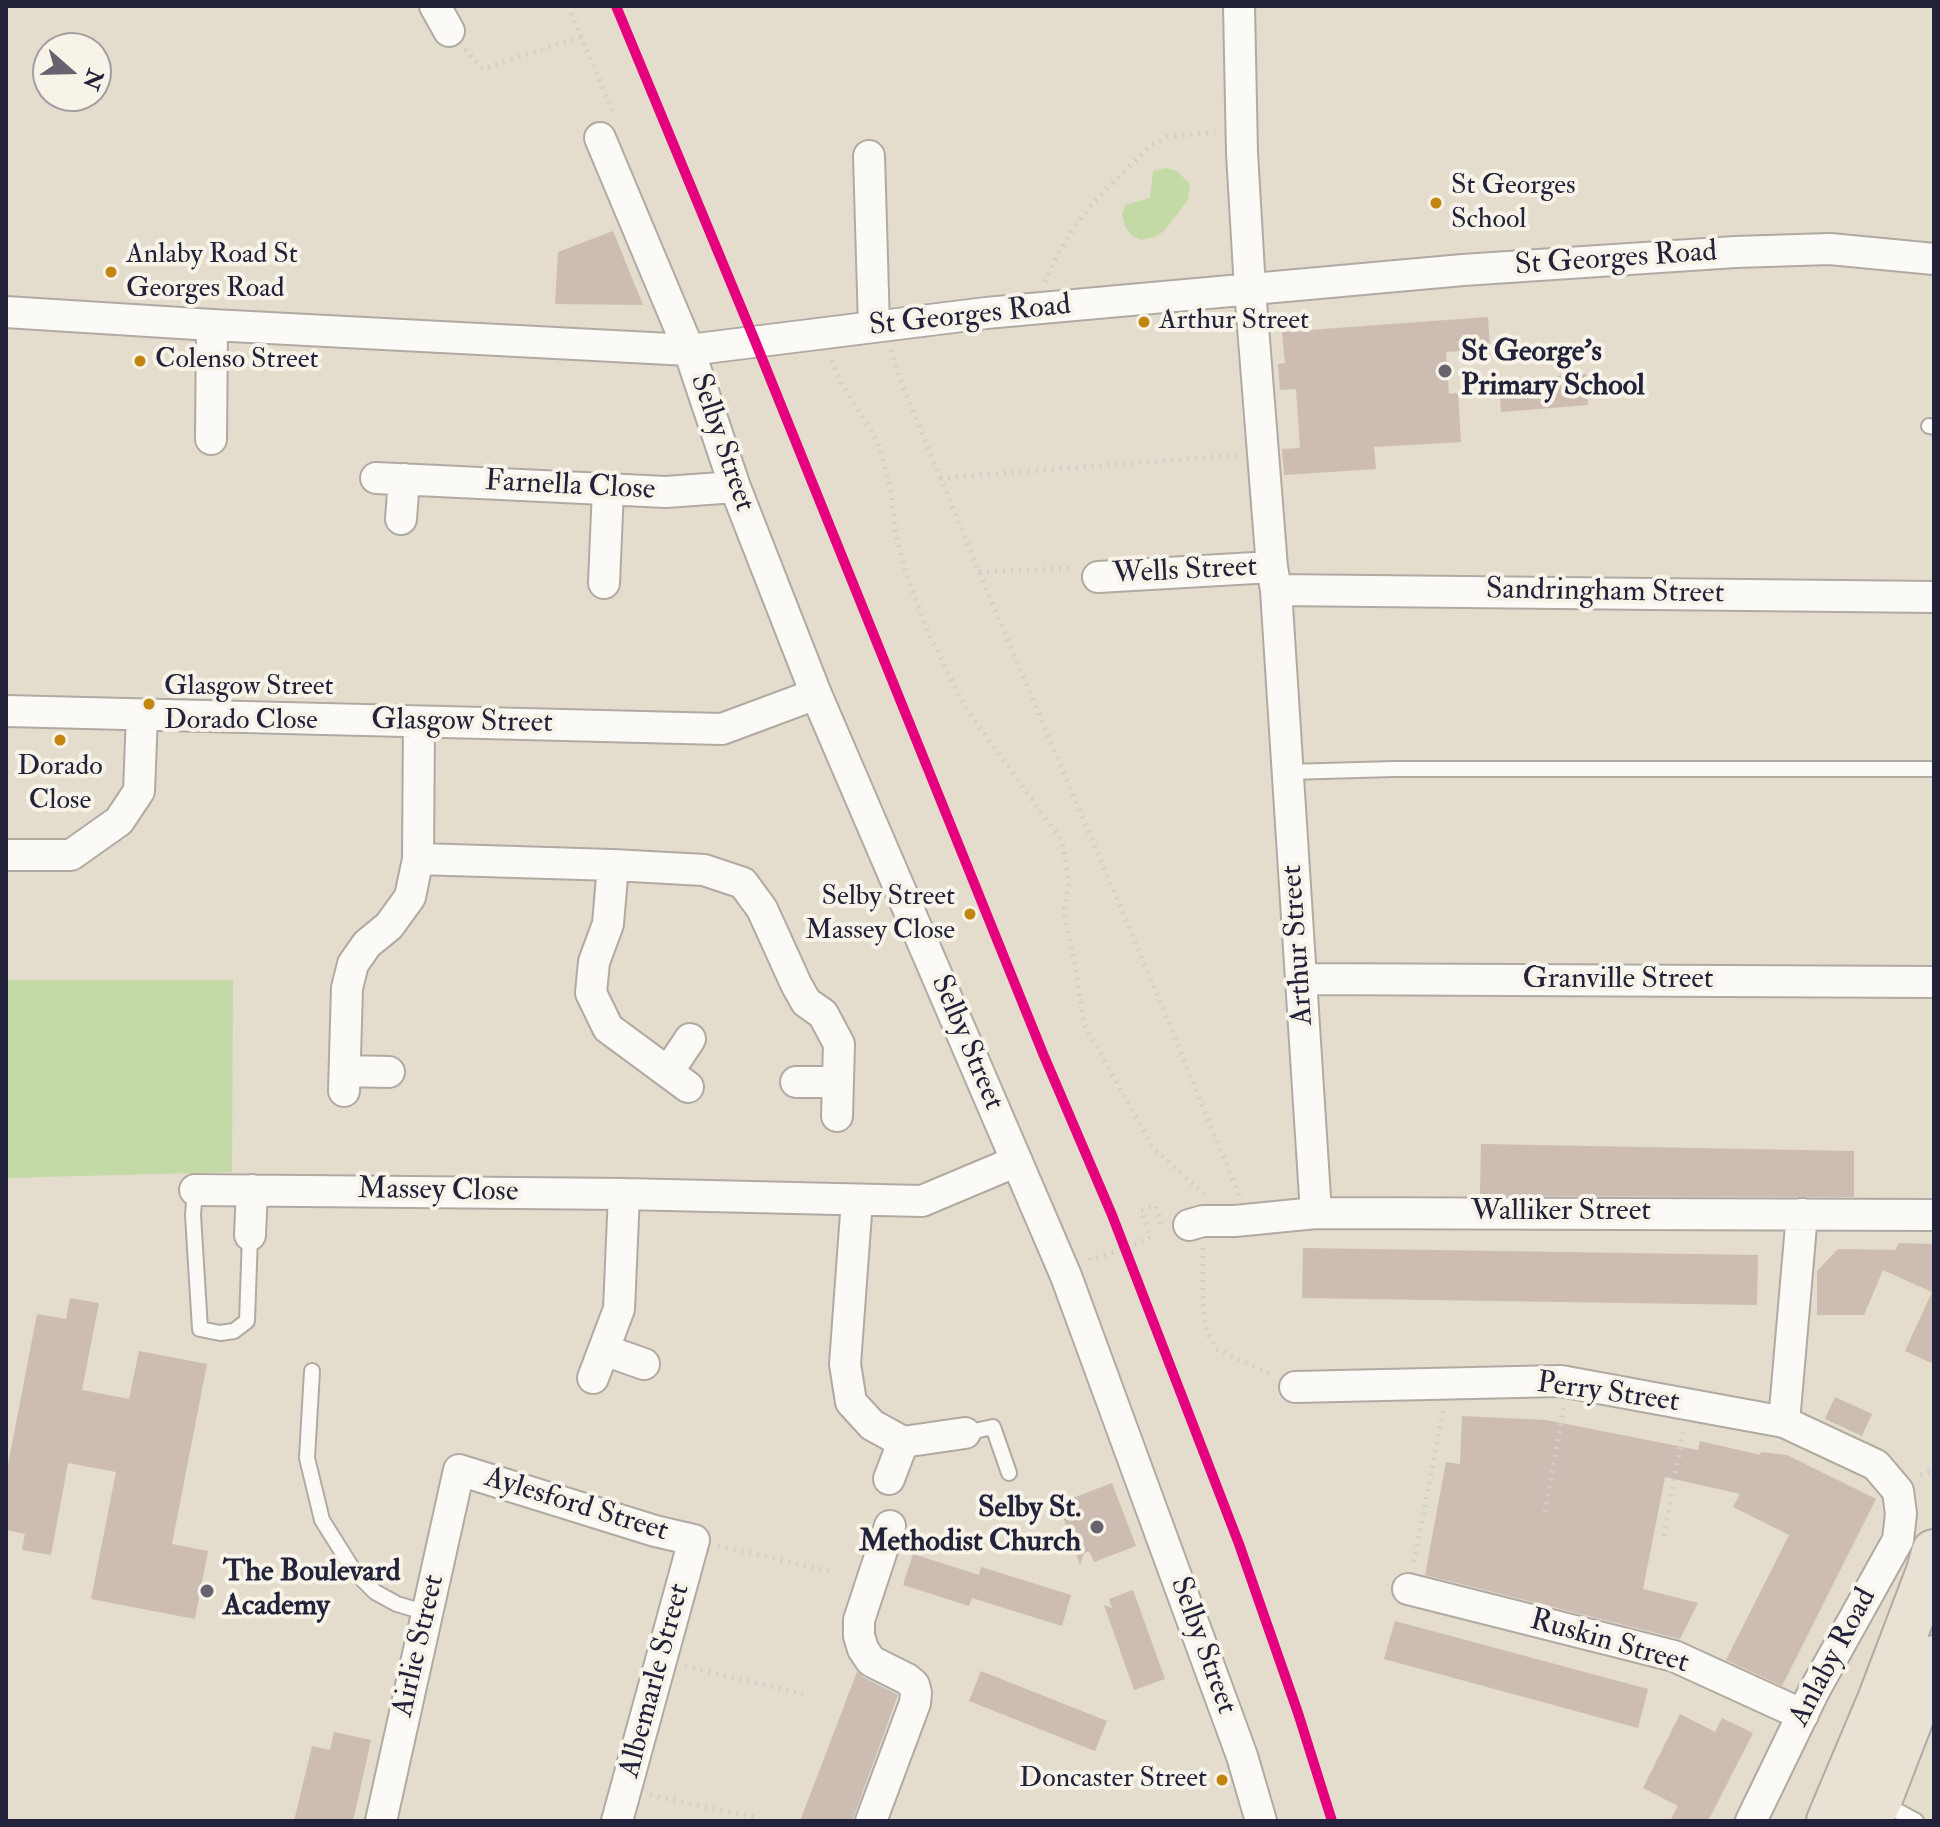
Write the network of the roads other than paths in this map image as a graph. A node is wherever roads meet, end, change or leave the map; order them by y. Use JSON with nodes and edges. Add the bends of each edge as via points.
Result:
{"nodes":[{"id":1,"x":1239,"y":6,"type":"edge"},
{"id":2,"x":600,"y":138,"type":"road end"},
{"id":3,"x":869,"y":156,"type":"dead end"},
{"id":4,"x":1934,"y":259,"type":"edge"},
{"id":5,"x":1250,"y":289,"type":"junction"},
{"id":6,"x":6,"y":312,"type":"edge"},
{"id":7,"x":212,"y":325,"type":"junction"},
{"id":8,"x":879,"y":327,"type":"junction"},
{"id":9,"x":689,"y":350,"type":"junction"},
{"id":10,"x":211,"y":439,"type":"dead end"},
{"id":11,"x":735,"y":487,"type":"junction"},
{"id":12,"x":608,"y":489,"type":"junction"},
{"id":13,"x":401,"y":519,"type":"dead end"},
{"id":14,"x":1098,"y":577,"type":"road end"},
{"id":15,"x":1274,"y":578,"type":"junction"},
{"id":16,"x":604,"y":583,"type":"dead end"},
{"id":17,"x":1934,"y":597,"type":"edge"},
{"id":18,"x":816,"y":694,"type":"junction"},
{"id":19,"x":6,"y":711,"type":"edge"},
{"id":20,"x":142,"y":715,"type":"junction"},
{"id":21,"x":419,"y":722,"type":"junction"},
{"id":22,"x":1934,"y":769,"type":"edge"},
{"id":23,"x":1288,"y":772,"type":"junction"},
{"id":24,"x":6,"y":855,"type":"edge"},
{"id":25,"x":418,"y":859,"type":"junction"},
{"id":26,"x":613,"y":865,"type":"junction"},
{"id":27,"x":1301,"y":979,"type":"junction"},
{"id":28,"x":1934,"y":982,"type":"edge"},
{"id":29,"x":690,"y":1039,"type":"dead end"},
{"id":30,"x":389,"y":1072,"type":"dead end"},
{"id":31,"x":796,"y":1082,"type":"dead end"},
{"id":32,"x":838,"y":1082,"type":"junction"},
{"id":33,"x":837,"y":1116,"type":"dead end"},
{"id":34,"x":1017,"y":1161,"type":"junction"},
{"id":35,"x":195,"y":1190,"type":"joint"},
{"id":36,"x":252,"y":1190,"type":"junction"},
{"id":37,"x":624,"y":1194,"type":"junction"},
{"id":38,"x":857,"y":1200,"type":"junction"},
{"id":39,"x":1316,"y":1213,"type":"junction"},
{"id":40,"x":1802,"y":1214,"type":"junction"},
{"id":41,"x":1934,"y":1215,"type":"edge"},
{"id":42,"x":1196,"y":1223,"type":"road end"},
{"id":43,"x":250,"y":1235,"type":"joint"},
{"id":44,"x":644,"y":1364,"type":"dead end"},
{"id":45,"x":312,"y":1371,"type":"dead end"},
{"id":46,"x":1295,"y":1387,"type":"road end"},
{"id":47,"x":1784,"y":1422,"type":"junction"},
{"id":48,"x":965,"y":1433,"type":"joint"},
{"id":49,"x":903,"y":1442,"type":"junction"},
{"id":50,"x":459,"y":1470,"type":"joint"},
{"id":51,"x":1009,"y":1473,"type":"dead end"},
{"id":52,"x":889,"y":1479,"type":"dead end"},
{"id":53,"x":1898,"y":1491,"type":"joint"},
{"id":54,"x":890,"y":1526,"type":"dead end"},
{"id":55,"x":694,"y":1540,"type":"joint"},
{"id":56,"x":1934,"y":1552,"type":"edge"},
{"id":57,"x":1408,"y":1589,"type":"road end"},
{"id":58,"x":427,"y":1613,"type":"junction"},
{"id":59,"x":1934,"y":1658,"type":"edge"},
{"id":60,"x":1803,"y":1715,"type":"junction"},
{"id":61,"x":1874,"y":1811,"type":"edge"},
{"id":62,"x":381,"y":1821,"type":"edge"},
{"id":63,"x":617,"y":1821,"type":"edge"},
{"id":64,"x":871,"y":1821,"type":"edge"},
{"id":65,"x":1261,"y":1821,"type":"edge"},
{"id":66,"x":1751,"y":1821,"type":"edge"},
{"id":67,"x":1829,"y":1821,"type":"edge"},
{"id":68,"x":1916,"y":1821,"type":"edge"}],
"edges":[{"from":1,"to":5,"type":"street","name":"Arthur Street"},
{"from":2,"to":9,"type":"street","name":"Selby Street"},
{"from":3,"to":8,"type":"street"},
{"from":4,"to":5,"type":"street","name":"St Georges Road","via":[[1830,249],[1735,252]]},
{"from":5,"to":8,"type":"street","name":"St Georges Road"},
{"from":5,"to":15,"type":"street","name":"Arthur Street"},
{"from":6,"to":7,"type":"street","name":"St Georges Road"},
{"from":7,"to":9,"type":"street","name":"St Georges Road"},
{"from":7,"to":10,"type":"street"},
{"from":8,"to":9,"type":"street","name":"St Georges Road"},
{"from":9,"to":11,"type":"street","name":"Selby Street"},
{"from":11,"to":12,"type":"street","name":"Farnella Close"},
{"from":11,"to":18,"type":"street","name":"Selby Street"},
{"from":12,"to":13,"type":"street","name":"Farnella Close","via":[[390,478]]},
{"from":12,"to":16,"type":"street"},
{"from":14,"to":15,"type":"street","name":"Wells Street"},
{"from":15,"to":17,"type":"street","name":"Sandringham Street"},
{"from":15,"to":23,"type":"street","name":"Arthur Street"},
{"from":18,"to":21,"type":"street","name":"Glasgow Street","via":[[722,729]]},
{"from":18,"to":34,"type":"street","name":"Selby Street"},
{"from":19,"to":20,"type":"street","name":"Glasgow Street"},
{"from":20,"to":21,"type":"street","name":"Glasgow Street"},
{"from":20,"to":24,"type":"street","via":[[139,791],[119,821],[71,855]]},
{"from":21,"to":25,"type":"street"},
{"from":22,"to":23,"type":"lane"},
{"from":23,"to":27,"type":"street","name":"Arthur Street"},
{"from":25,"to":26,"type":"street"},
{"from":25,"to":30,"type":"street","via":[[410,897],[353,964],[347,988],[344,1081]]},
{"from":26,"to":29,"type":"street","via":[[608,924],[594,962],[591,993],[608,1028],[678,1080]]},
{"from":26,"to":32,"type":"street","via":[[704,870],[743,883],[762,909],[806,1002],[823,1014],[839,1044]]},
{"from":27,"to":28,"type":"street","name":"Granville Street"},
{"from":27,"to":39,"type":"street","name":"Arthur Street"},
{"from":31,"to":32,"type":"street"},
{"from":32,"to":33,"type":"street"},
{"from":34,"to":38,"type":"street","name":"Massey Close","via":[[922,1201]]},
{"from":34,"to":65,"type":"street","name":"Selby Street","via":[[1066,1276],[1242,1756]]},
{"from":35,"to":36,"type":"street","name":"Massey Close"},
{"from":35,"to":43,"type":"lane","via":[[200,1329],[234,1331],[247,1321]]},
{"from":36,"to":37,"type":"street","name":"Massey Close"},
{"from":36,"to":43,"type":"street"},
{"from":37,"to":38,"type":"street","name":"Massey Close"},
{"from":37,"to":44,"type":"street","via":[[619,1309],[598,1364]]},
{"from":38,"to":49,"type":"street","via":[[845,1364],[851,1402],[872,1425]]},
{"from":39,"to":40,"type":"street","name":"Walliker Street"},
{"from":39,"to":42,"type":"street","name":"Walliker Street"},
{"from":40,"to":41,"type":"street","name":"Walliker Street"},
{"from":40,"to":47,"type":"street"},
{"from":45,"to":58,"type":"lane","via":[[307,1458],[322,1520],[354,1571],[375,1592]]},
{"from":46,"to":47,"type":"street","name":"Perry Street","via":[[1568,1383]]},
{"from":47,"to":53,"type":"street","name":"Perry Street","via":[[1876,1465]]},
{"from":48,"to":49,"type":"street"},
{"from":48,"to":51,"type":"lane","via":[[993,1427]]},
{"from":49,"to":52,"type":"street"},
{"from":50,"to":55,"type":"street","name":"Aylesford Street"},
{"from":50,"to":58,"type":"street","name":"Airlie Street"},
{"from":53,"to":60,"type":"street","name":"Anlaby Road","via":[[1898,1540]]},
{"from":54,"to":64,"type":"street","via":[[859,1620],[859,1636],[871,1661],[907,1679],[916,1693]]},
{"from":55,"to":63,"type":"street","name":"Albemarle Street"},
{"from":56,"to":67,"type":"main road","name":"Anlaby Road"},
{"from":57,"to":60,"type":"street","name":"Ruskin Street","via":[[1674,1656]]},
{"from":58,"to":62,"type":"street","name":"Airlie Street"},
{"from":59,"to":61,"type":"main road"},
{"from":60,"to":66,"type":"street","name":"Anlaby Road"},
{"from":61,"to":68,"type":"lane"}]}
